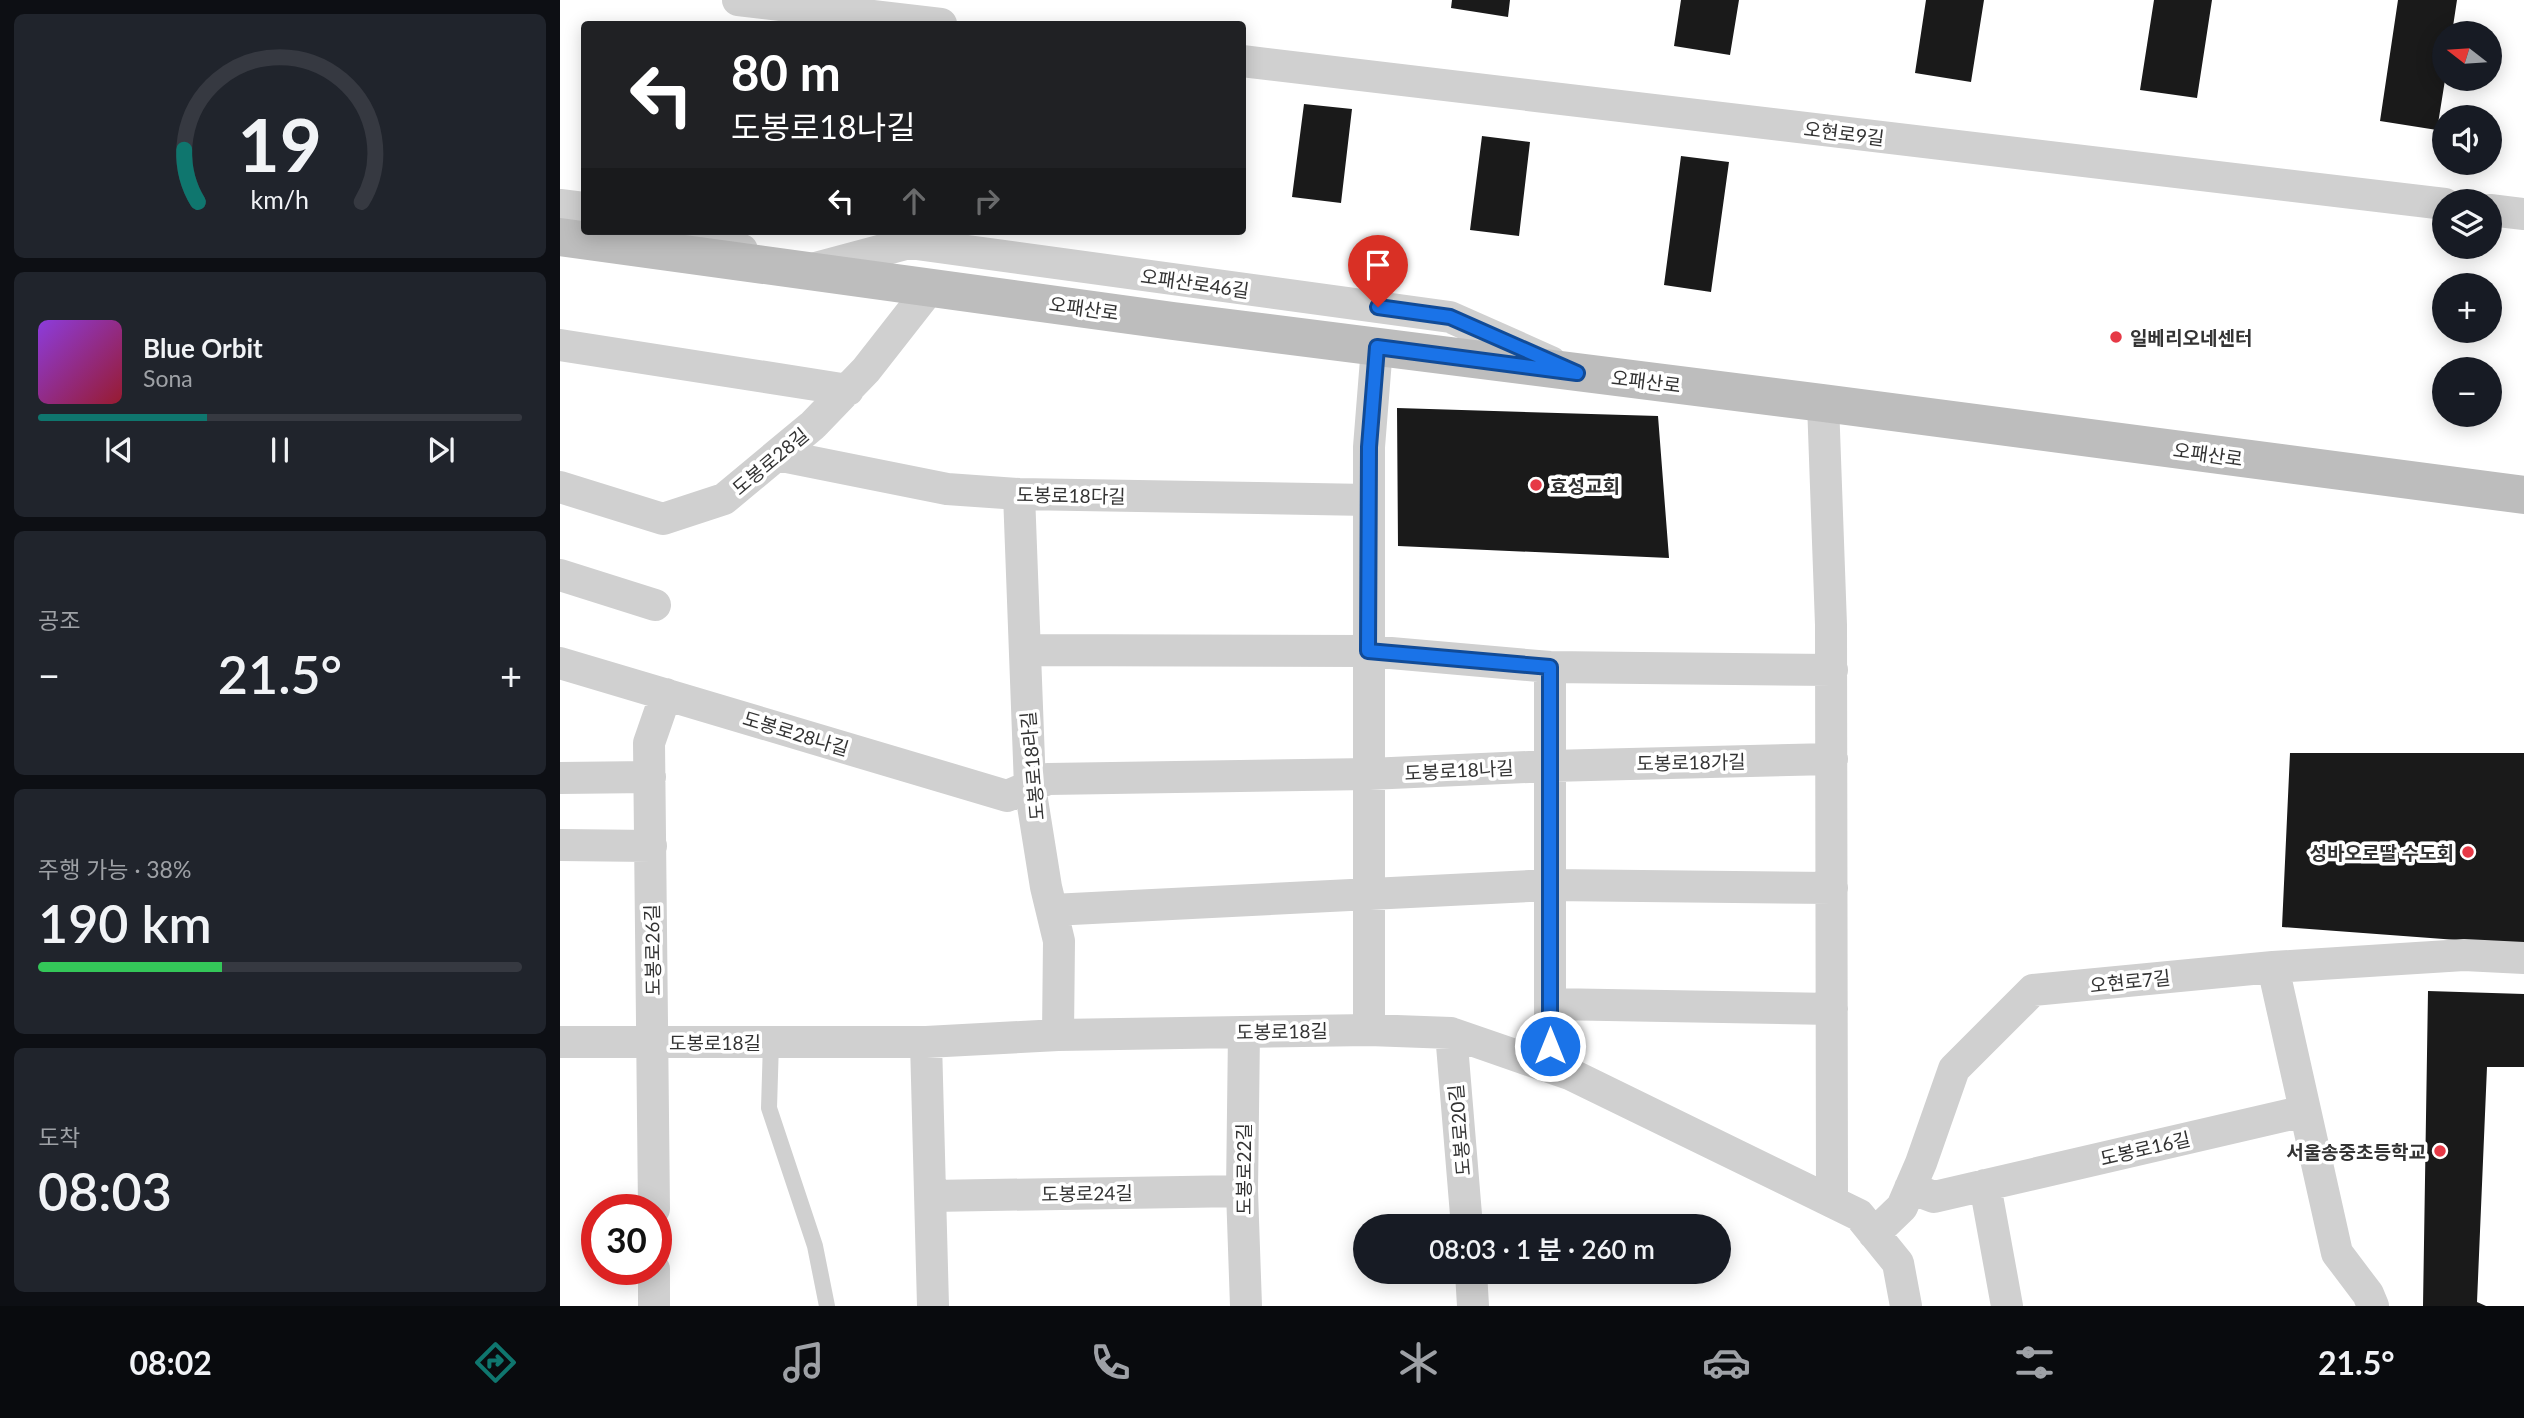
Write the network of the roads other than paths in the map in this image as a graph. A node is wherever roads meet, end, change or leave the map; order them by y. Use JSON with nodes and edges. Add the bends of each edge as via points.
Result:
{"nodes":[{"id":1,"x":738,"y":0,"type":"edge"},
{"id":2,"x":916,"y":21,"type":"edge"},
{"id":3,"x":1246,"y":61,"type":"edge"},
{"id":4,"x":2432,"y":202,"type":"edge"},
{"id":5,"x":560,"y":205,"type":"edge"},
{"id":6,"x":581,"y":208,"type":"edge"},
{"id":7,"x":2502,"y":211,"type":"edge"},
{"id":8,"x":2524,"y":214,"type":"edge"},
{"id":9,"x":696,"y":235,"type":"edge"},
{"id":10,"x":560,"y":237,"type":"edge"},
{"id":11,"x":805,"y":270,"type":"junction"},
{"id":12,"x":930,"y":287,"type":"junction"},
{"id":13,"x":560,"y":345,"type":"edge"},
{"id":14,"x":1377,"y":347,"type":"junction"},
{"id":15,"x":1577,"y":373,"type":"junction"},
{"id":16,"x":848,"y":390,"type":"junction"},
{"id":17,"x":1823,"y":403,"type":"junction"},
{"id":18,"x":777,"y":455,"type":"junction"},
{"id":19,"x":560,"y":487,"type":"edge"},
{"id":20,"x":1019,"y":494,"type":"junction"},
{"id":21,"x":2524,"y":495,"type":"edge"},
{"id":22,"x":1369,"y":500,"type":"junction"},
{"id":23,"x":560,"y":575,"type":"edge"},
{"id":24,"x":655,"y":605,"type":"dead end"},
{"id":25,"x":1025,"y":650,"type":"junction"},
{"id":26,"x":1368,"y":651,"type":"junction"},
{"id":27,"x":560,"y":663,"type":"edge"},
{"id":28,"x":1550,"y":667,"type":"junction"},
{"id":29,"x":1832,"y":670,"type":"junction"},
{"id":30,"x":666,"y":694,"type":"junction"},
{"id":31,"x":1832,"y":759,"type":"junction"},
{"id":32,"x":1550,"y":765,"type":"junction"},
{"id":33,"x":1368,"y":774,"type":"junction"},
{"id":34,"x":650,"y":777,"type":"junction"},
{"id":35,"x":560,"y":778,"type":"edge"},
{"id":36,"x":1030,"y":786,"type":"junction"},
{"id":37,"x":560,"y":845,"type":"edge"},
{"id":38,"x":651,"y":846,"type":"junction"},
{"id":39,"x":1550,"y":885,"type":"junction"},
{"id":40,"x":1832,"y":888,"type":"junction"},
{"id":41,"x":1369,"y":895,"type":"junction"},
{"id":42,"x":1052,"y":910,"type":"junction"},
{"id":43,"x":2524,"y":958,"type":"edge"},
{"id":44,"x":2273,"y":967,"type":"junction"},
{"id":45,"x":1550,"y":1004,"type":"junction"},
{"id":46,"x":1832,"y":1009,"type":"junction"},
{"id":47,"x":1369,"y":1030,"type":"junction"},
{"id":48,"x":1244,"y":1032,"type":"junction"},
{"id":49,"x":1451,"y":1033,"type":"junction"},
{"id":50,"x":1058,"y":1035,"type":"junction"},
{"id":51,"x":654,"y":1041,"type":"junction"},
{"id":52,"x":560,"y":1042,"type":"edge"},
{"id":53,"x":771,"y":1042,"type":"junction"},
{"id":54,"x":926,"y":1042,"type":"junction"},
{"id":55,"x":1550,"y":1067,"type":"junction"},
{"id":56,"x":2305,"y":1111,"type":"junction"},
{"id":57,"x":1985,"y":1185,"type":"junction"},
{"id":58,"x":1910,"y":1188,"type":"junction"},
{"id":59,"x":1242,"y":1191,"type":"junction"},
{"id":60,"x":654,"y":1194,"type":"edge"},
{"id":61,"x":931,"y":1196,"type":"junction"},
{"id":62,"x":1832,"y":1201,"type":"junction"},
{"id":63,"x":1466,"y":1214,"type":"edge"},
{"id":64,"x":1874,"y":1234,"type":"junction"},
{"id":65,"x":1472,"y":1284,"type":"edge"},
{"id":66,"x":654,"y":1285,"type":"edge"},
{"id":67,"x":654,"y":1306,"type":"edge"},
{"id":68,"x":827,"y":1306,"type":"edge"},
{"id":69,"x":933,"y":1306,"type":"edge"},
{"id":70,"x":1246,"y":1306,"type":"edge"},
{"id":71,"x":1474,"y":1306,"type":"edge"},
{"id":72,"x":1906,"y":1306,"type":"edge"},
{"id":73,"x":2007,"y":1306,"type":"edge"},
{"id":74,"x":2373,"y":1306,"type":"edge"}],
"edges":[{"from":1,"to":2,"type":"street"},
{"from":3,"to":4,"type":"street","name":"오현로9길"},
{"from":5,"to":6,"type":"street"},
{"from":7,"to":8,"type":"street"},
{"from":9,"to":11,"type":"street"},
{"from":10,"to":11,"type":"street","name":"오패산로"},
{"from":11,"to":12,"type":"street","name":"오패산로"},
{"from":11,"to":15,"type":"street","name":"오패산로46길","via":[[909,243],[1450,317]]},
{"from":12,"to":14,"type":"street","name":"오패산로"},
{"from":12,"to":16,"type":"street","name":"도봉로28길"},
{"from":13,"to":16,"type":"street"},
{"from":14,"to":15,"type":"street","name":"오패산로"},
{"from":14,"to":22,"type":"street"},
{"from":15,"to":17,"type":"street","name":"오패산로"},
{"from":16,"to":18,"type":"street","name":"도봉로28길"},
{"from":17,"to":21,"type":"street","name":"오패산로"},
{"from":17,"to":29,"type":"street"},
{"from":18,"to":19,"type":"street","name":"도봉로28길","via":[[724,499],[663,519]]},
{"from":18,"to":20,"type":"street","name":"도봉로18다길","via":[[947,489]]},
{"from":20,"to":22,"type":"street","name":"도봉로18다길"},
{"from":20,"to":25,"type":"street","name":"도봉로18라길"},
{"from":22,"to":26,"type":"street"},
{"from":23,"to":24,"type":"street"},
{"from":25,"to":26,"type":"street"},
{"from":25,"to":36,"type":"street","name":"도봉로18라길"},
{"from":26,"to":28,"type":"street"},
{"from":26,"to":33,"type":"street"},
{"from":27,"to":30,"type":"street","name":"도봉로28나길"},
{"from":28,"to":29,"type":"street"},
{"from":28,"to":32,"type":"street"},
{"from":29,"to":31,"type":"street"},
{"from":30,"to":34,"type":"street","name":"도봉로26길","via":[[649,743]]},
{"from":30,"to":36,"type":"street","name":"도봉로28나길","via":[[1007,796]]},
{"from":31,"to":32,"type":"street","name":"도봉로18가길"},
{"from":31,"to":40,"type":"street"},
{"from":32,"to":33,"type":"street","name":"도봉로18나길"},
{"from":32,"to":39,"type":"street"},
{"from":33,"to":36,"type":"street","via":[[1048,779]]},
{"from":33,"to":41,"type":"street"},
{"from":34,"to":35,"type":"street"},
{"from":34,"to":38,"type":"street","name":"도봉로26길"},
{"from":36,"to":42,"type":"street","name":"도봉로18라길"},
{"from":37,"to":38,"type":"street"},
{"from":38,"to":51,"type":"street","name":"도봉로26길"},
{"from":39,"to":40,"type":"street"},
{"from":39,"to":41,"type":"street"},
{"from":39,"to":45,"type":"street"},
{"from":40,"to":46,"type":"street"},
{"from":41,"to":42,"type":"street"},
{"from":41,"to":47,"type":"street"},
{"from":42,"to":50,"type":"street","name":"도봉로18라길","via":[[1059,940]]},
{"from":43,"to":44,"type":"street","name":"오현로7길","via":[[2464,955]]},
{"from":44,"to":56,"type":"street"},
{"from":44,"to":58,"type":"street","name":"오현로7길","via":[[2033,990],[1954,1069]]},
{"from":45,"to":46,"type":"street"},
{"from":45,"to":55,"type":"street"},
{"from":46,"to":62,"type":"street"},
{"from":47,"to":48,"type":"street","name":"도봉로18길"},
{"from":47,"to":49,"type":"street","name":"도봉로18길"},
{"from":48,"to":50,"type":"street","name":"도봉로18길"},
{"from":48,"to":59,"type":"street","name":"도봉로22길"},
{"from":49,"to":55,"type":"street","name":"도봉로18길"},
{"from":49,"to":63,"type":"street","name":"도봉로20길"},
{"from":50,"to":54,"type":"street","name":"도봉로18길"},
{"from":51,"to":52,"type":"street","name":"도봉로18길"},
{"from":51,"to":53,"type":"street","name":"도봉로18길"},
{"from":51,"to":60,"type":"street","name":"도봉로26길"},
{"from":53,"to":54,"type":"street","name":"도봉로18길"},
{"from":53,"to":68,"type":"lane","via":[[769,1108],[815,1246]]},
{"from":54,"to":61,"type":"street"},
{"from":55,"to":62,"type":"street","name":"도봉로18길"},
{"from":56,"to":57,"type":"street","name":"도봉로16길"},
{"from":56,"to":74,"type":"street","via":[[2337,1253]]},
{"from":57,"to":58,"type":"street","name":"도봉로16길","via":[[1934,1197]]},
{"from":57,"to":73,"type":"street"},
{"from":58,"to":64,"type":"street","name":"오현로7길","via":[[1902,1207]]},
{"from":59,"to":61,"type":"street","name":"도봉로24길"},
{"from":59,"to":70,"type":"street","name":"도봉로22길"},
{"from":61,"to":69,"type":"street"},
{"from":62,"to":64,"type":"street","name":"도봉로18길","via":[[1859,1215]]},
{"from":64,"to":72,"type":"street","name":"도봉로18길","via":[[1898,1264]]},
{"from":65,"to":71,"type":"street"},
{"from":66,"to":67,"type":"street"}]}
